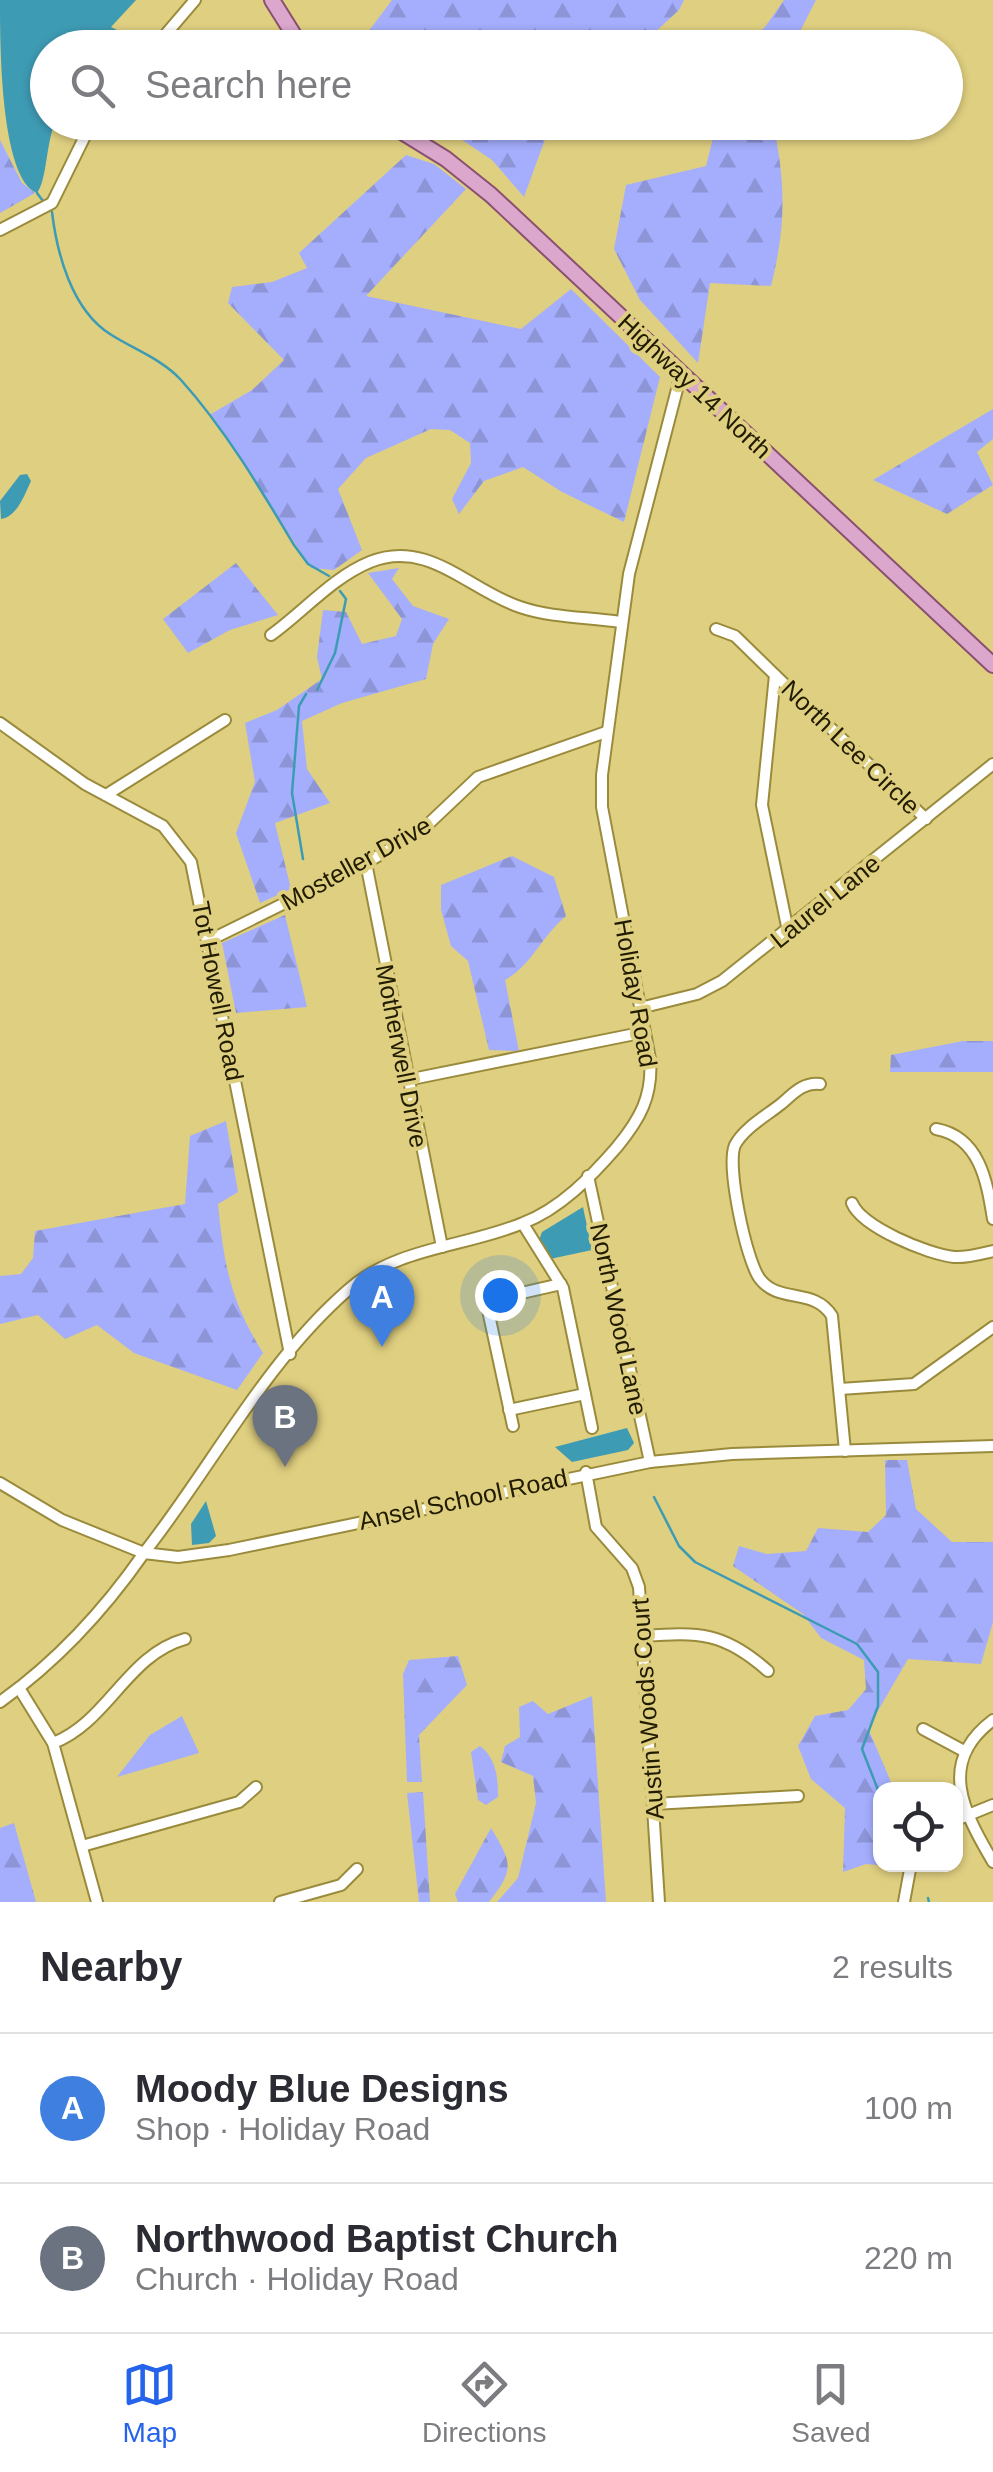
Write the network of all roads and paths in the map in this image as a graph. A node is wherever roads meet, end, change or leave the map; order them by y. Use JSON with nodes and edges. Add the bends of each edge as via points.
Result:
{"nodes":[{"id":1,"x":196,"y":0,"type":"edge"},
{"id":2,"x":272,"y":0,"type":"edge"},
{"id":3,"x":170,"y":30,"type":"edge"},
{"id":4,"x":291,"y":30,"type":"edge"},
{"id":5,"x":83,"y":140,"type":"edge"},
{"id":6,"x":414,"y":140,"type":"edge"},
{"id":7,"x":0,"y":230,"type":"edge"},
{"id":8,"x":681,"y":374,"type":"junction"},
{"id":9,"x":620,"y":622,"type":"junction"},
{"id":10,"x":716,"y":629,"type":"dead end"},
{"id":11,"x":270,"y":636,"type":"dead end"},
{"id":12,"x":993,"y":664,"type":"edge"},
{"id":13,"x":775,"y":674,"type":"junction"},
{"id":14,"x":225,"y":720,"type":"dead end"},
{"id":15,"x":0,"y":723,"type":"edge"},
{"id":16,"x":606,"y":732,"type":"junction"},
{"id":17,"x":993,"y":764,"type":"edge"},
{"id":18,"x":106,"y":795,"type":"junction"},
{"id":19,"x":926,"y":819,"type":"junction"},
{"id":20,"x":366,"y":863,"type":"junction"},
{"id":21,"x":788,"y":931,"type":"junction"},
{"id":22,"x":208,"y":940,"type":"junction"},
{"id":23,"x":640,"y":1008,"type":"junction"},
{"id":24,"x":645,"y":1032,"type":"junction"},
{"id":25,"x":407,"y":1080,"type":"junction"},
{"id":26,"x":820,"y":1084,"type":"dead end"},
{"id":27,"x":936,"y":1129,"type":"dead end"},
{"id":28,"x":588,"y":1176,"type":"junction"},
{"id":29,"x":852,"y":1202,"type":"dead end"},
{"id":30,"x":993,"y":1219,"type":"edge"},
{"id":31,"x":522,"y":1224,"type":"junction"},
{"id":32,"x":442,"y":1247,"type":"junction"},
{"id":33,"x":993,"y":1252,"type":"edge"},
{"id":34,"x":561,"y":1284,"type":"junction"},
{"id":35,"x":993,"y":1328,"type":"edge"},
{"id":36,"x":290,"y":1354,"type":"junction"},
{"id":37,"x":840,"y":1389,"type":"junction"},
{"id":38,"x":585,"y":1394,"type":"junction"},
{"id":39,"x":509,"y":1410,"type":"junction"},
{"id":40,"x":512,"y":1426,"type":"dead end"},
{"id":41,"x":592,"y":1428,"type":"dead end"},
{"id":42,"x":993,"y":1446,"type":"edge"},
{"id":43,"x":845,"y":1451,"type":"junction"},
{"id":44,"x":650,"y":1462,"type":"junction"},
{"id":45,"x":586,"y":1472,"type":"junction"},
{"id":46,"x":0,"y":1483,"type":"edge"},
{"id":47,"x":144,"y":1553,"type":"junction"},
{"id":48,"x":643,"y":1636,"type":"junction"},
{"id":49,"x":185,"y":1640,"type":"dead end"},
{"id":50,"x":768,"y":1671,"type":"dead end"},
{"id":51,"x":19,"y":1688,"type":"junction"},
{"id":52,"x":0,"y":1702,"type":"edge"},
{"id":53,"x":993,"y":1720,"type":"edge"},
{"id":54,"x":923,"y":1729,"type":"dead end"},
{"id":55,"x":53,"y":1743,"type":"junction"},
{"id":56,"x":962,"y":1750,"type":"junction"},
{"id":57,"x":256,"y":1787,"type":"dead end"},
{"id":58,"x":798,"y":1796,"type":"dead end"},
{"id":59,"x":653,"y":1804,"type":"junction"},
{"id":60,"x":993,"y":1804,"type":"edge"},
{"id":61,"x":970,"y":1814,"type":"junction"},
{"id":62,"x":963,"y":1817,"type":"edge"},
{"id":63,"x":82,"y":1846,"type":"junction"},
{"id":64,"x":993,"y":1862,"type":"edge"},
{"id":65,"x":357,"y":1869,"type":"dead end"},
{"id":66,"x":910,"y":1872,"type":"edge"},
{"id":67,"x":97,"y":1902,"type":"edge"},
{"id":68,"x":280,"y":1902,"type":"edge"},
{"id":69,"x":659,"y":1902,"type":"edge"},
{"id":70,"x":904,"y":1902,"type":"edge"}],
"edges":[{"from":1,"to":3,"type":"street"},
{"from":2,"to":4,"type":"main road"},
{"from":5,"to":7,"type":"street","via":[[52,203]]},
{"from":6,"to":8,"type":"main road","name":"Highway 14 North","via":[[472,178]]},
{"from":8,"to":9,"type":"street","name":"Holiday Road"},
{"from":8,"to":12,"type":"main road","name":"Highway 14 North"},
{"from":9,"to":11,"type":"street","via":[[524,608],[441,564],[390,556],[354,570]]},
{"from":9,"to":16,"type":"street","name":"Holiday Road"},
{"from":10,"to":13,"type":"street","name":"North Lee Circle","via":[[734,636]]},
{"from":13,"to":19,"type":"street","name":"North Lee Circle"},
{"from":13,"to":21,"type":"street","name":"North Lee Circle","via":[[762,804]]},
{"from":14,"to":18,"type":"street"},
{"from":15,"to":18,"type":"street","name":"Tot Howell Road"},
{"from":16,"to":20,"type":"street","name":"Mosteller Drive","via":[[478,777],[432,823]]},
{"from":16,"to":23,"type":"street","name":"Holiday Road","via":[[602,807]]},
{"from":17,"to":19,"type":"street","name":"Laurel Lane"},
{"from":18,"to":22,"type":"street","name":"Tot Howell Road","via":[[150,818],[180,844],[195,872]]},
{"from":19,"to":21,"type":"street","name":"Laurel Lane"},
{"from":20,"to":22,"type":"street","name":"Mosteller Drive"},
{"from":20,"to":25,"type":"street","name":"Motherwell Drive"},
{"from":21,"to":23,"type":"street","name":"Laurel Lane","via":[[712,987]]},
{"from":22,"to":36,"type":"street","name":"Tot Howell Road"},
{"from":23,"to":24,"type":"street","name":"Holiday Road"},
{"from":24,"to":25,"type":"street"},
{"from":24,"to":28,"type":"street","name":"Holiday Road","via":[[647,1103]]},
{"from":25,"to":32,"type":"street","name":"Motherwell Drive"},
{"from":26,"to":37,"type":"street","via":[[802,1087],[746,1132],[732,1162],[755,1272],[770,1288],[827,1308]]},
{"from":27,"to":30,"type":"street","via":[[958,1139],[982,1164]]},
{"from":28,"to":31,"type":"street","name":"Holiday Road"},
{"from":28,"to":44,"type":"street","name":"North Wood Lane"},
{"from":29,"to":33,"type":"street","via":[[873,1226],[946,1255]]},
{"from":31,"to":32,"type":"street","name":"Holiday Road"},
{"from":31,"to":34,"type":"street"},
{"from":32,"to":36,"type":"street","name":"Holiday Road","via":[[363,1278]]},
{"from":34,"to":38,"type":"street"},
{"from":34,"to":39,"type":"street","via":[[486,1301]]},
{"from":35,"to":37,"type":"street","via":[[914,1384]]},
{"from":36,"to":47,"type":"street","name":"Holiday Road"},
{"from":37,"to":43,"type":"street"},
{"from":38,"to":39,"type":"street"},
{"from":38,"to":41,"type":"street"},
{"from":39,"to":40,"type":"street"},
{"from":42,"to":43,"type":"street","name":"Ansel School Road"},
{"from":43,"to":44,"type":"street","name":"Ansel School Road"},
{"from":44,"to":45,"type":"street","name":"Ansel School Road"},
{"from":45,"to":47,"type":"street","name":"Ansel School Road","via":[[229,1550],[178,1557]]},
{"from":45,"to":48,"type":"street","name":"Austin Woods Court","via":[[596,1527],[636,1577]]},
{"from":46,"to":47,"type":"street","name":"Ansel School Road","via":[[62,1520]]},
{"from":47,"to":51,"type":"street","via":[[122,1585]]},
{"from":48,"to":50,"type":"street","via":[[713,1636]]},
{"from":48,"to":59,"type":"street","name":"Austin Woods Court"},
{"from":49,"to":55,"type":"street","via":[[159,1646],[79,1733]]},
{"from":51,"to":52,"type":"street"},
{"from":51,"to":55,"type":"street"},
{"from":53,"to":56,"type":"street"},
{"from":54,"to":56,"type":"street"},
{"from":55,"to":63,"type":"street"},
{"from":56,"to":61,"type":"street","via":[[960,1786]]},
{"from":57,"to":63,"type":"street","via":[[239,1802]]},
{"from":58,"to":59,"type":"street"},
{"from":59,"to":69,"type":"street","name":"Austin Woods Court"},
{"from":60,"to":61,"type":"street"},
{"from":61,"to":62,"type":"street"},
{"from":61,"to":64,"type":"street"},
{"from":63,"to":67,"type":"street"},
{"from":65,"to":68,"type":"street","via":[[342,1885]]},
{"from":66,"to":70,"type":"street"}]}
